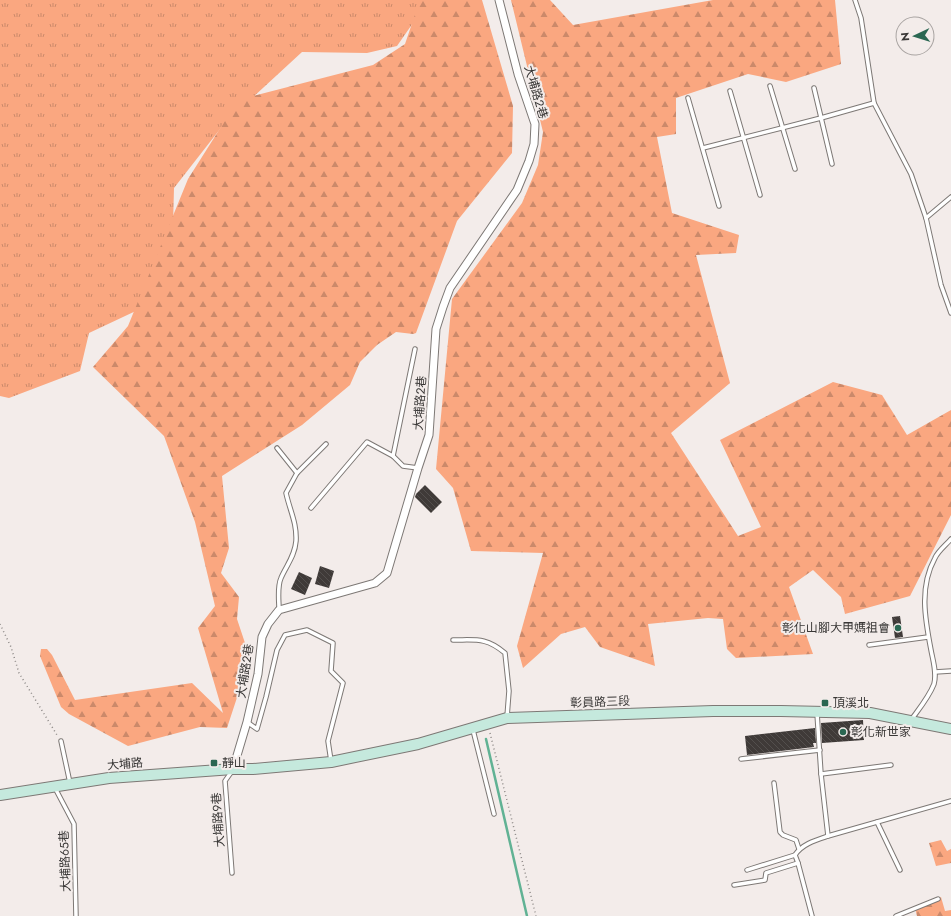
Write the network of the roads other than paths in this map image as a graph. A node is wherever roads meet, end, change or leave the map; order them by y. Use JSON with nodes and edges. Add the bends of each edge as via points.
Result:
{"nodes":[{"id":1,"x":499,"y":0,"type":"edge"},
{"id":2,"x":855,"y":0,"type":"edge"},
{"id":3,"x":770,"y":86,"type":"dead end"},
{"id":4,"x":814,"y":88,"type":"dead end"},
{"id":5,"x":730,"y":91,"type":"dead end"},
{"id":6,"x":688,"y":98,"type":"dead end"},
{"id":7,"x":874,"y":103,"type":"junction"},
{"id":8,"x":821,"y":118,"type":"junction"},
{"id":9,"x":782,"y":128,"type":"junction"},
{"id":10,"x":744,"y":138,"type":"junction"},
{"id":11,"x":703,"y":148,"type":"junction"},
{"id":12,"x":832,"y":164,"type":"dead end"},
{"id":13,"x":795,"y":169,"type":"dead end"},
{"id":14,"x":760,"y":195,"type":"dead end"},
{"id":15,"x":951,"y":197,"type":"edge"},
{"id":16,"x":719,"y":206,"type":"dead end"},
{"id":17,"x":926,"y":218,"type":"junction"},
{"id":18,"x":951,"y":313,"type":"edge"},
{"id":19,"x":415,"y":349,"type":"dead end"},
{"id":20,"x":326,"y":444,"type":"dead end"},
{"id":21,"x":277,"y":448,"type":"dead end"},
{"id":22,"x":393,"y":456,"type":"junction"},
{"id":23,"x":418,"y":468,"type":"junction"},
{"id":24,"x":297,"y":473,"type":"junction"},
{"id":25,"x":310,"y":508,"type":"dead end"},
{"id":26,"x":951,"y":539,"type":"edge"},
{"id":27,"x":279,"y":610,"type":"junction"},
{"id":28,"x":928,"y":637,"type":"junction"},
{"id":29,"x":453,"y":640,"type":"dead end"},
{"id":30,"x":868,"y":645,"type":"dead end"},
{"id":31,"x":951,"y":671,"type":"edge"},
{"id":32,"x":935,"y":672,"type":"junction"},
{"id":33,"x":817,"y":712,"type":"junction"},
{"id":34,"x":507,"y":718,"type":"junction"},
{"id":35,"x":910,"y":721,"type":"junction"},
{"id":36,"x":246,"y":722,"type":"junction"},
{"id":37,"x":472,"y":728,"type":"junction"},
{"id":38,"x":951,"y":729,"type":"edge"},
{"id":39,"x":61,"y":741,"type":"road end"},
{"id":40,"x":820,"y":750,"type":"junction"},
{"id":41,"x":741,"y":759,"type":"dead end"},
{"id":42,"x":331,"y":762,"type":"junction"},
{"id":43,"x":891,"y":765,"type":"dead end"},
{"id":44,"x":234,"y":769,"type":"junction"},
{"id":45,"x":253,"y":769,"type":"joint"},
{"id":46,"x":821,"y":774,"type":"junction"},
{"id":47,"x":774,"y":783,"type":"dead end"},
{"id":48,"x":70,"y":784,"type":"junction"},
{"id":49,"x":54,"y":787,"type":"junction"},
{"id":50,"x":0,"y":795,"type":"edge"},
{"id":51,"x":951,"y":801,"type":"edge"},
{"id":52,"x":494,"y":814,"type":"dead end"},
{"id":53,"x":877,"y":822,"type":"junction"},
{"id":54,"x":828,"y":836,"type":"junction"},
{"id":55,"x":799,"y":849,"type":"junction"},
{"id":56,"x":795,"y":855,"type":"junction"},
{"id":57,"x":798,"y":863,"type":"junction"},
{"id":58,"x":747,"y":870,"type":"dead end"},
{"id":59,"x":900,"y":870,"type":"dead end"},
{"id":60,"x":232,"y":873,"type":"dead end"},
{"id":61,"x":734,"y":885,"type":"dead end"},
{"id":62,"x":938,"y":899,"type":"dead end"},
{"id":63,"x":76,"y":916,"type":"edge"},
{"id":64,"x":812,"y":916,"type":"edge"},
{"id":65,"x":896,"y":916,"type":"edge"}],
"edges":[{"from":1,"to":23,"type":"street","name":"大埔路2巷","via":[[518,74],[535,124],[534,144],[517,190],[450,288],[443,307],[436,329],[429,435]]},
{"from":2,"to":7,"type":"lane","via":[[861,18]]},
{"from":3,"to":9,"type":"lane"},
{"from":4,"to":8,"type":"lane"},
{"from":5,"to":10,"type":"lane"},
{"from":6,"to":11,"type":"lane"},
{"from":7,"to":8,"type":"lane"},
{"from":7,"to":17,"type":"lane","via":[[911,174]]},
{"from":8,"to":9,"type":"lane"},
{"from":8,"to":12,"type":"lane"},
{"from":9,"to":10,"type":"lane"},
{"from":9,"to":13,"type":"lane"},
{"from":10,"to":11,"type":"lane"},
{"from":10,"to":14,"type":"lane"},
{"from":11,"to":16,"type":"lane"},
{"from":15,"to":17,"type":"lane"},
{"from":17,"to":18,"type":"lane"},
{"from":19,"to":22,"type":"lane"},
{"from":20,"to":24,"type":"lane"},
{"from":21,"to":24,"type":"lane"},
{"from":22,"to":23,"type":"lane","via":[[403,466]]},
{"from":22,"to":25,"type":"lane","via":[[367,442]]},
{"from":23,"to":27,"type":"street","name":"大埔路2巷","via":[[387,573],[376,583]]},
{"from":24,"to":27,"type":"lane","via":[[286,493],[295,521],[296,542],[292,557],[280,580]]},
{"from":26,"to":28,"type":"lane","via":[[935,556],[927,576],[924,596]]},
{"from":27,"to":36,"type":"street","name":"大埔路2巷","via":[[262,637],[258,674]]},
{"from":28,"to":30,"type":"lane"},
{"from":28,"to":32,"type":"lane"},
{"from":29,"to":34,"type":"lane","via":[[483,640],[505,653],[509,691]]},
{"from":31,"to":32,"type":"lane"},
{"from":32,"to":35,"type":"lane","via":[[934,684]]},
{"from":33,"to":34,"type":"main road","name":"彰員路三段","via":[[713,711]]},
{"from":33,"to":35,"type":"main road","name":"彰員路三段","via":[[870,713]]},
{"from":33,"to":40,"type":"lane"},
{"from":34,"to":37,"type":"main road","name":"彰員路三段"},
{"from":35,"to":38,"type":"main road","name":"彰員路三段"},
{"from":36,"to":42,"type":"lane","via":[[257,729],[277,650],[285,635],[307,630],[333,643],[331,671],[343,683],[328,741]]},
{"from":36,"to":44,"type":"street","name":"大埔路2巷"},
{"from":37,"to":42,"type":"main road","name":"彰員路三段","via":[[418,744]]},
{"from":37,"to":52,"type":"lane"},
{"from":39,"to":48,"type":"lane"},
{"from":40,"to":41,"type":"lane"},
{"from":40,"to":46,"type":"lane"},
{"from":42,"to":45,"type":"main road","name":"彰員路三段"},
{"from":43,"to":46,"type":"lane"},
{"from":44,"to":45,"type":"main road","name":"大埔路"},
{"from":44,"to":48,"type":"main road","name":"大埔路","via":[[109,778]]},
{"from":44,"to":60,"type":"lane","name":"大埔路9巷","via":[[225,781]]},
{"from":46,"to":54,"type":"lane"},
{"from":47,"to":55,"type":"lane","via":[[780,832],[783,836],[796,840]]},
{"from":48,"to":49,"type":"main road","name":"大埔路"},
{"from":49,"to":50,"type":"main road","name":"大埔路"},
{"from":49,"to":63,"type":"lane","name":"大埔路65巷","via":[[74,824]]},
{"from":51,"to":53,"type":"lane"},
{"from":53,"to":54,"type":"lane"},
{"from":53,"to":59,"type":"lane"},
{"from":54,"to":55,"type":"lane"},
{"from":55,"to":56,"type":"lane"},
{"from":56,"to":57,"type":"lane"},
{"from":56,"to":58,"type":"lane"},
{"from":57,"to":61,"type":"lane","via":[[766,873],[765,880]]},
{"from":57,"to":64,"type":"lane"},
{"from":62,"to":65,"type":"lane"}]}
